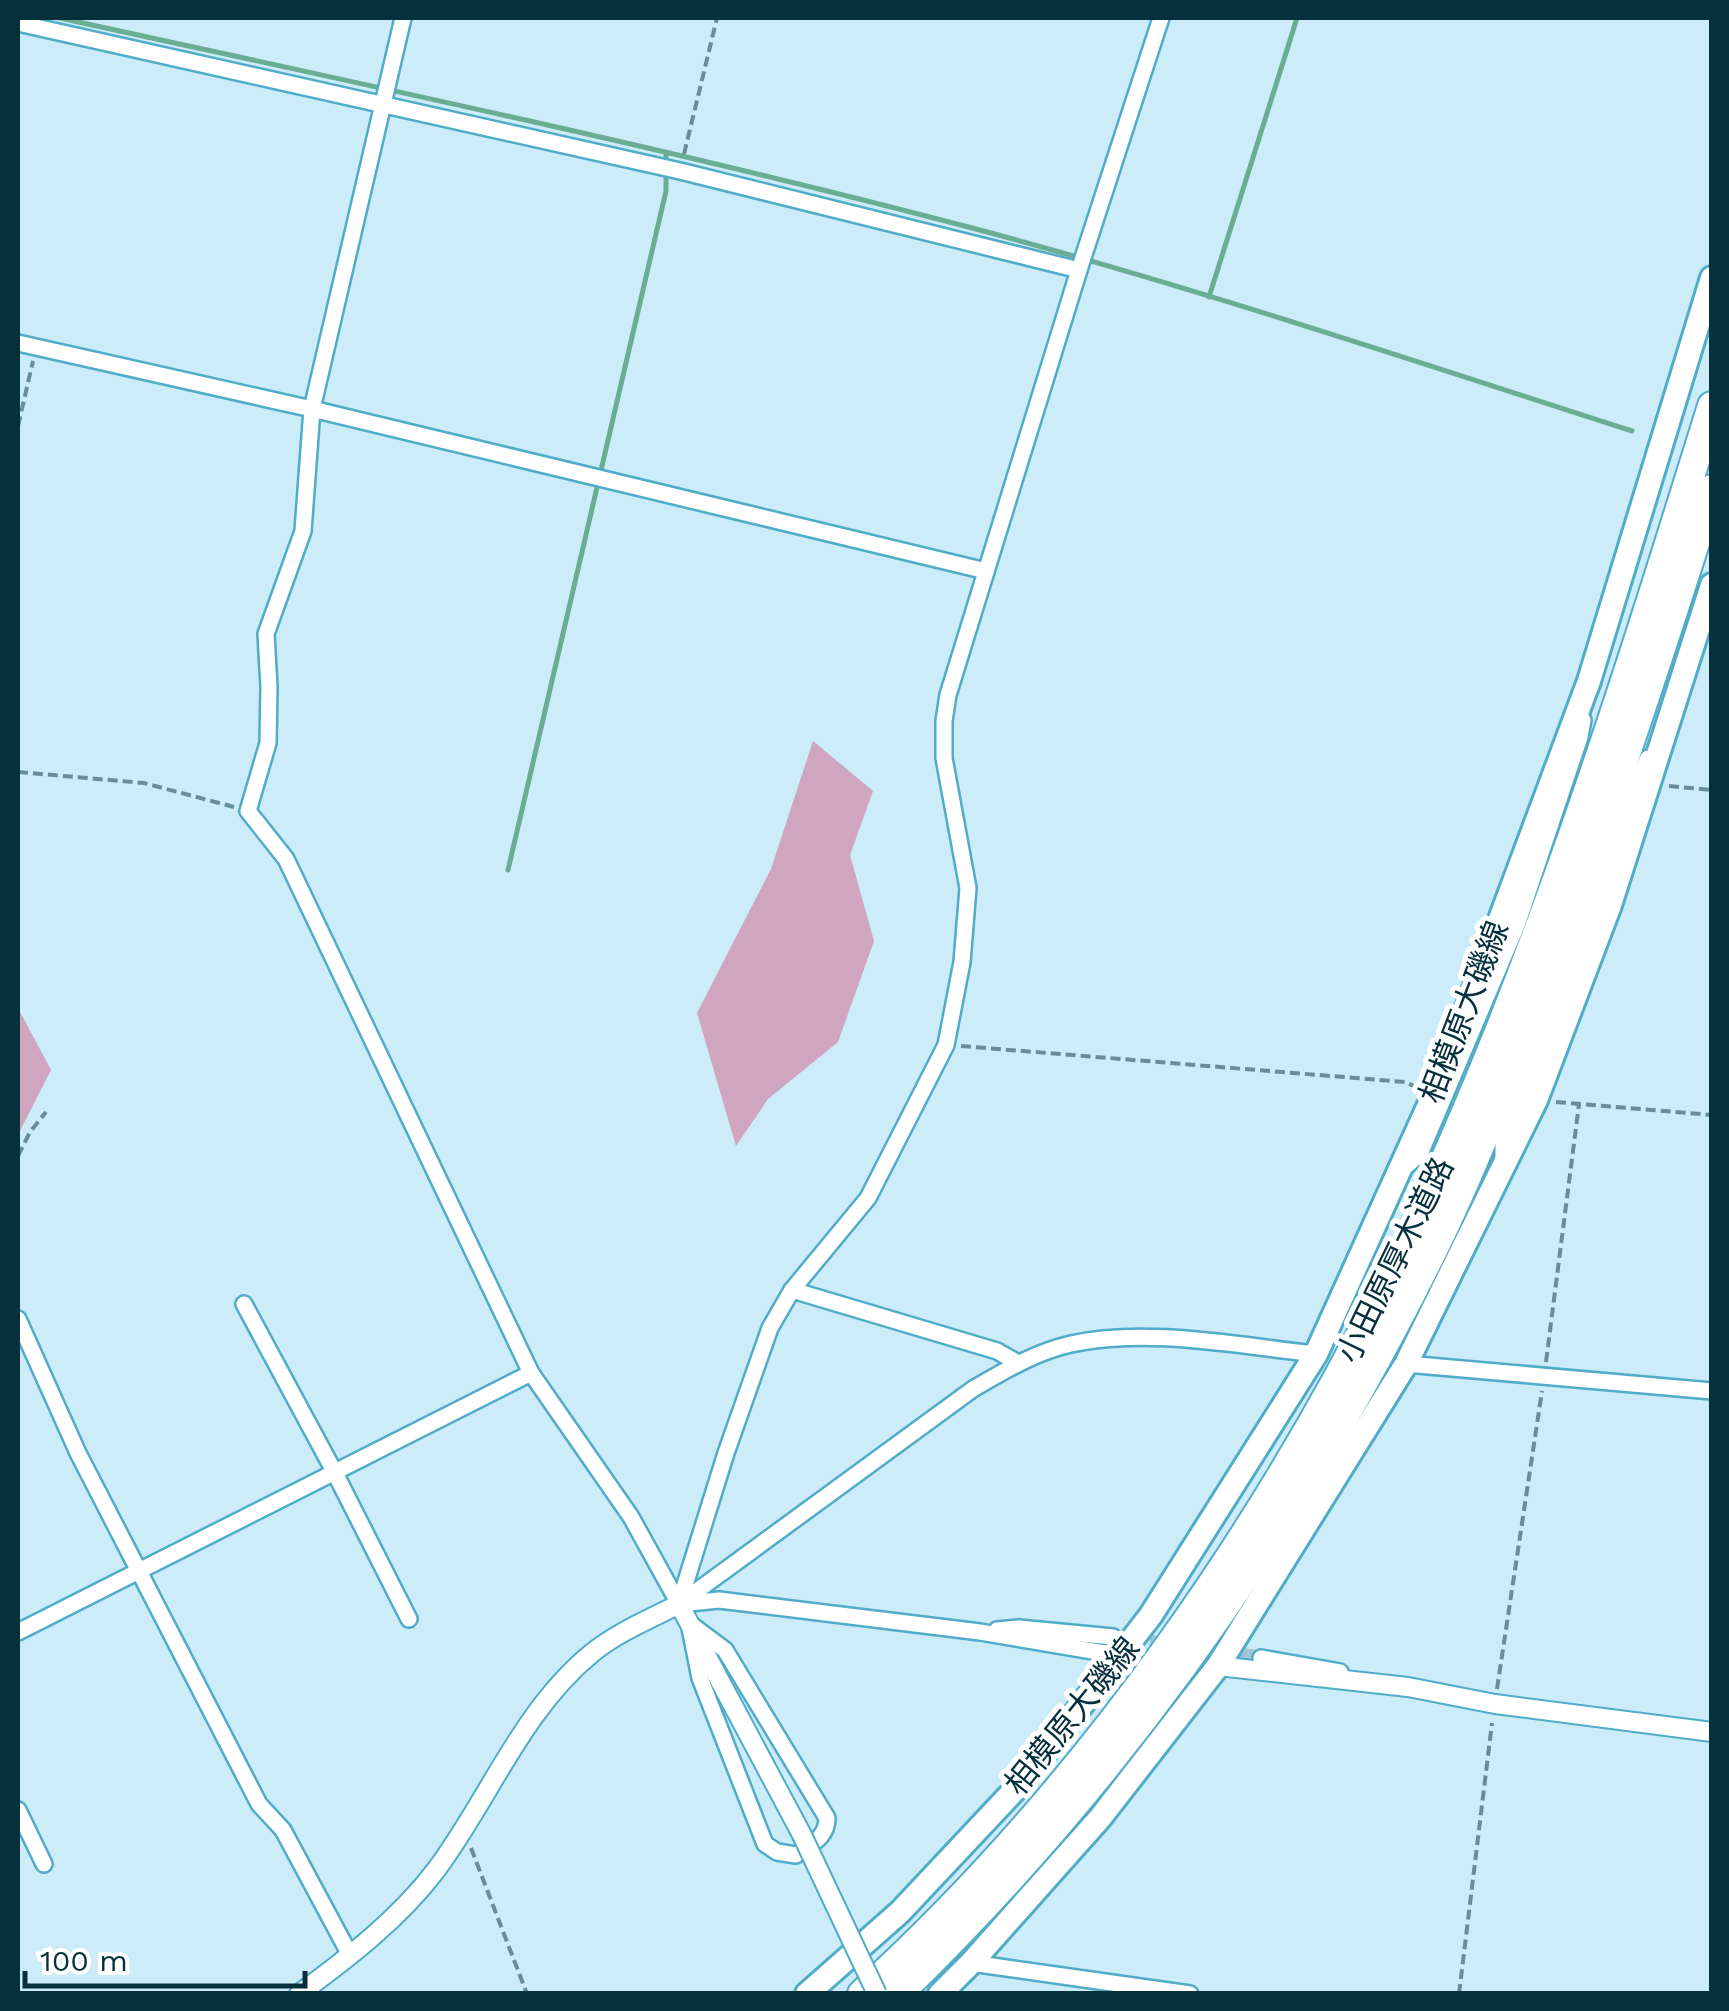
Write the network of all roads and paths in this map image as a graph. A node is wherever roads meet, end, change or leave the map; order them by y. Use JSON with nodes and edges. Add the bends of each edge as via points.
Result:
{"nodes":[{"id":1,"x":402,"y":18,"type":"edge"},
{"id":2,"x":717,"y":18,"type":"edge"},
{"id":3,"x":1161,"y":18,"type":"edge"},
{"id":4,"x":18,"y":23,"type":"edge"},
{"id":5,"x":381,"y":104,"type":"junction"},
{"id":6,"x":687,"y":143,"type":"dead end"},
{"id":7,"x":1078,"y":270,"type":"junction"},
{"id":8,"x":1712,"y":278,"type":"edge"},
{"id":9,"x":18,"y":343,"type":"edge"},
{"id":10,"x":36,"y":347,"type":"junction"},
{"id":11,"x":1712,"y":406,"type":"edge"},
{"id":12,"x":312,"y":409,"type":"junction"},
{"id":13,"x":18,"y":426,"type":"edge"},
{"id":14,"x":1712,"y":490,"type":"edge"},
{"id":15,"x":986,"y":571,"type":"junction"},
{"id":16,"x":1712,"y":585,"type":"edge"},
{"id":17,"x":1589,"y":681,"type":"junction"},
{"id":18,"x":1673,"y":705,"type":"junction"},
{"id":19,"x":18,"y":772,"type":"edge"},
{"id":20,"x":1650,"y":783,"type":"junction"},
{"id":21,"x":1712,"y":790,"type":"edge"},
{"id":22,"x":248,"y":811,"type":"junction"},
{"id":23,"x":946,"y":1045,"type":"junction"},
{"id":24,"x":1433,"y":1096,"type":"junction"},
{"id":25,"x":1536,"y":1100,"type":"junction"},
{"id":26,"x":1579,"y":1104,"type":"junction"},
{"id":27,"x":46,"y":1112,"type":"dead end"},
{"id":28,"x":1712,"y":1115,"type":"edge"},
{"id":29,"x":18,"y":1156,"type":"edge"},
{"id":30,"x":1504,"y":1166,"type":"junction"},
{"id":31,"x":1398,"y":1172,"type":"junction"},
{"id":32,"x":792,"y":1290,"type":"junction"},
{"id":33,"x":244,"y":1304,"type":"dead end"},
{"id":34,"x":18,"y":1318,"type":"edge"},
{"id":35,"x":1316,"y":1354,"type":"junction"},
{"id":36,"x":1546,"y":1360,"type":"dead end"},
{"id":37,"x":1018,"y":1363,"type":"junction"},
{"id":38,"x":1406,"y":1364,"type":"junction"},
{"id":39,"x":531,"y":1373,"type":"junction"},
{"id":40,"x":1544,"y":1380,"type":"dead end"},
{"id":41,"x":1712,"y":1391,"type":"edge"},
{"id":42,"x":335,"y":1472,"type":"junction"},
{"id":43,"x":139,"y":1571,"type":"junction"},
{"id":44,"x":680,"y":1604,"type":"junction"},
{"id":45,"x":409,"y":1620,"type":"dead end"},
{"id":46,"x":689,"y":1623,"type":"junction"},
{"id":47,"x":18,"y":1632,"type":"edge"},
{"id":48,"x":1117,"y":1646,"type":"junction"},
{"id":49,"x":1262,"y":1658,"type":"tunnel mouth"},
{"id":50,"x":1218,"y":1666,"type":"junction"},
{"id":51,"x":1408,"y":1687,"type":"junction"},
{"id":52,"x":1495,"y":1704,"type":"junction"},
{"id":53,"x":1712,"y":1732,"type":"edge"},
{"id":54,"x":18,"y":1810,"type":"edge"},
{"id":55,"x":464,"y":1830,"type":"junction"},
{"id":56,"x":44,"y":1864,"type":"dead end"},
{"id":57,"x":350,"y":1955,"type":"junction"},
{"id":58,"x":971,"y":1963,"type":"junction"},
{"id":59,"x":299,"y":1994,"type":"edge"},
{"id":60,"x":527,"y":1994,"type":"edge"},
{"id":61,"x":807,"y":1994,"type":"edge"},
{"id":62,"x":862,"y":1994,"type":"edge"},
{"id":63,"x":877,"y":1994,"type":"edge"},
{"id":64,"x":898,"y":1994,"type":"edge"},
{"id":65,"x":940,"y":1994,"type":"edge"},
{"id":66,"x":1190,"y":1994,"type":"edge"},
{"id":67,"x":1459,"y":1994,"type":"edge"}],
"edges":[{"from":1,"to":5,"type":"street"},
{"from":2,"to":6,"type":"path"},
{"from":3,"to":7,"type":"street"},
{"from":4,"to":5,"type":"street"},
{"from":5,"to":7,"type":"street","via":[[680,170]]},
{"from":5,"to":12,"type":"street"},
{"from":7,"to":15,"type":"street"},
{"from":8,"to":17,"type":"main road","name":"相模原大磯線"},
{"from":9,"to":10,"type":"street"},
{"from":10,"to":12,"type":"street"},
{"from":10,"to":13,"type":"path"},
{"from":11,"to":62,"type":"highway","name":"小田原厚木道路","via":[[1553,892],[1404,1248],[1332,1388],[1248,1531],[1147,1674],[966,1890]]},
{"from":12,"to":15,"type":"street"},
{"from":12,"to":22,"type":"street","via":[[303,531],[266,634],[268,744]]},
{"from":14,"to":64,"type":"highway","name":"小田原厚木道路","via":[[1610,805],[1498,1102],[1428,1261],[1356,1399],[1270,1543],[1174,1680],[1083,1797]]},
{"from":15,"to":23,"type":"street","via":[[944,721],[944,758],[968,888]]},
{"from":16,"to":18,"type":"main road"},
{"from":17,"to":24,"type":"main road","name":"相模原大磯線"},
{"from":17,"to":31,"type":"street","via":[[1580,737],[1517,924],[1420,1154]]},
{"from":18,"to":20,"type":"main road"},
{"from":18,"to":30,"type":"street","via":[[1634,788],[1503,1142]]},
{"from":19,"to":22,"type":"path","via":[[144,783]]},
{"from":20,"to":21,"type":"path"},
{"from":20,"to":25,"type":"main road"},
{"from":22,"to":39,"type":"street","via":[[286,859]]},
{"from":23,"to":24,"type":"path","via":[[1405,1082]]},
{"from":23,"to":32,"type":"street","via":[[868,1198]]},
{"from":24,"to":31,"type":"main road","name":"相模原大磯線"},
{"from":25,"to":26,"type":"path"},
{"from":25,"to":30,"type":"main road"},
{"from":26,"to":28,"type":"path"},
{"from":26,"to":36,"type":"path"},
{"from":27,"to":29,"type":"path"},
{"from":30,"to":38,"type":"main road"},
{"from":31,"to":35,"type":"main road","name":"相模原大磯線"},
{"from":32,"to":37,"type":"street"},
{"from":32,"to":44,"type":"street","via":[[770,1328]]},
{"from":33,"to":42,"type":"street"},
{"from":34,"to":43,"type":"street"},
{"from":35,"to":37,"type":"street","via":[[1130,1338],[1070,1344]]},
{"from":35,"to":48,"type":"main road","name":"相模原大磯線"},
{"from":37,"to":44,"type":"street"},
{"from":38,"to":41,"type":"street"},
{"from":38,"to":50,"type":"main road"},
{"from":39,"to":42,"type":"street"},
{"from":39,"to":44,"type":"street","via":[[632,1517]]},
{"from":40,"to":52,"type":"path"},
{"from":42,"to":43,"type":"street"},
{"from":42,"to":45,"type":"street"},
{"from":43,"to":47,"type":"street"},
{"from":43,"to":57,"type":"street","via":[[260,1804],[282,1830]]},
{"from":44,"to":46,"type":"street"},
{"from":44,"to":48,"type":"street","via":[[719,1600]]},
{"from":44,"to":55,"type":"street","via":[[593,1652],[549,1694]]},
{"from":46,"to":46,"type":"street","via":[[725,1650],[827,1818],[822,1837],[796,1855],[765,1844],[700,1678]]},
{"from":46,"to":63,"type":"street","bridge":true},
{"from":48,"to":61,"type":"main road","name":"相模原大磯線","via":[[1023,1781],[900,1912]]},
{"from":49,"to":51,"type":"street"},
{"from":50,"to":51,"type":"street"},
{"from":50,"to":58,"type":"main road","via":[[1100,1818]]},
{"from":51,"to":52,"type":"street"},
{"from":52,"to":53,"type":"street"},
{"from":52,"to":67,"type":"path"},
{"from":54,"to":56,"type":"street"},
{"from":55,"to":57,"type":"street","via":[[406,1905]]},
{"from":55,"to":60,"type":"path"},
{"from":57,"to":59,"type":"street"},
{"from":58,"to":65,"type":"main road"},
{"from":58,"to":66,"type":"street"}]}
